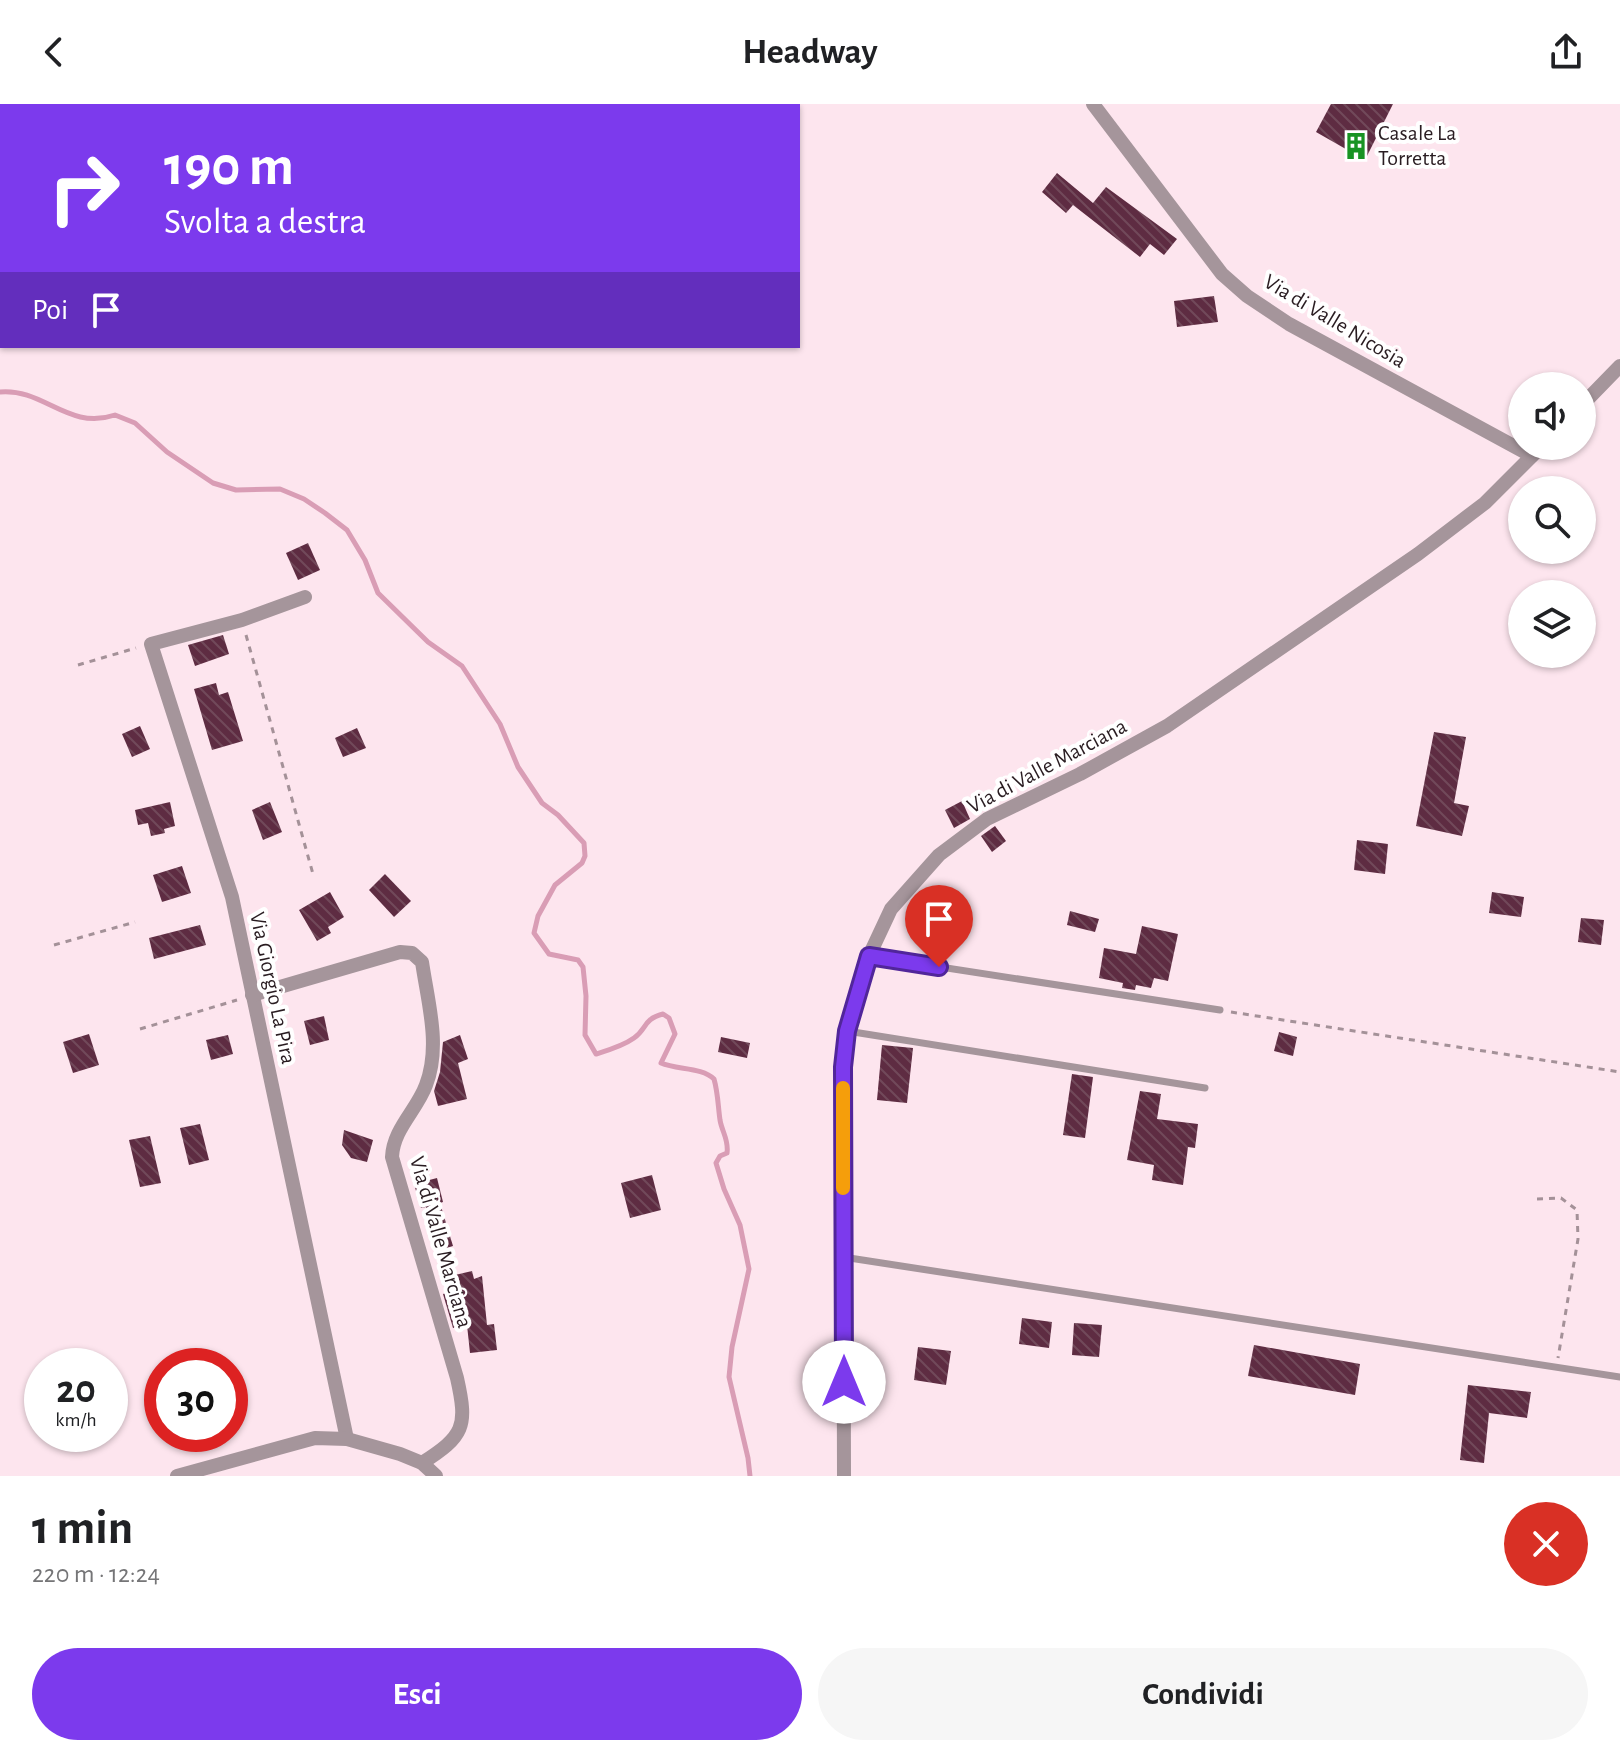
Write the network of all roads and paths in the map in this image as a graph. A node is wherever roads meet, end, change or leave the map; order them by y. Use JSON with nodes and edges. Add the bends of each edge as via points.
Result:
{"nodes":[{"id":1,"x":1093,"y":104,"type":"edge"},
{"id":2,"x":1620,"y":366,"type":"edge"},
{"id":3,"x":1596,"y":391,"type":"edge"},
{"id":4,"x":1508,"y":436,"type":"edge"},
{"id":5,"x":1528,"y":460,"type":"edge"},
{"id":6,"x":305,"y":597,"type":"dead end"},
{"id":7,"x":242,"y":620,"type":"junction"},
{"id":8,"x":151,"y":644,"type":"junction"},
{"id":9,"x":78,"y":665,"type":"dead end"},
{"id":10,"x":313,"y":874,"type":"dead end"},
{"id":11,"x":135,"y":922,"type":"dead end"},
{"id":12,"x":54,"y":945,"type":"dead end"},
{"id":13,"x":869,"y":956,"type":"junction"},
{"id":14,"x":252,"y":995,"type":"junction"},
{"id":15,"x":1220,"y":1010,"type":"joint"},
{"id":16,"x":140,"y":1029,"type":"dead end"},
{"id":17,"x":847,"y":1031,"type":"junction"},
{"id":18,"x":1620,"y":1072,"type":"edge"},
{"id":19,"x":1205,"y":1088,"type":"dead end"},
{"id":20,"x":1537,"y":1199,"type":"dead end"},
{"id":21,"x":843,"y":1257,"type":"junction"},
{"id":22,"x":1556,"y":1366,"type":"junction"},
{"id":23,"x":1620,"y":1377,"type":"edge"},
{"id":24,"x":347,"y":1439,"type":"junction"},
{"id":25,"x":422,"y":1463,"type":"junction"},
{"id":26,"x":177,"y":1476,"type":"edge"},
{"id":27,"x":436,"y":1476,"type":"edge"},
{"id":28,"x":844,"y":1476,"type":"edge"}],
"edges":[{"from":1,"to":4,"type":"street","name":"Via di Valle Nicosia","via":[[1222,274],[1247,296],[1289,324]]},
{"from":2,"to":3,"type":"street"},
{"from":5,"to":13,"type":"street","name":"Via di Valle Marciana","via":[[1485,503],[1418,554],[1167,726],[987,819],[939,855],[891,909]]},
{"from":6,"to":7,"type":"street"},
{"from":7,"to":8,"type":"street"},
{"from":7,"to":10,"type":"path"},
{"from":8,"to":9,"type":"path"},
{"from":8,"to":14,"type":"street","name":"Via Giorgio La Pira","via":[[232,897]]},
{"from":11,"to":12,"type":"path"},
{"from":13,"to":15,"type":"lane"},
{"from":13,"to":17,"type":"street","name":"Via di Valle Marciana"},
{"from":14,"to":16,"type":"path"},
{"from":14,"to":24,"type":"street","name":"Via Giorgio La Pira"},
{"from":14,"to":25,"type":"street","name":"Via di Valle Marciana","via":[[400,952],[412,953],[422,962],[434,1050],[427,1083],[397,1136],[392,1157],[464,1413],[458,1435]]},
{"from":15,"to":18,"type":"path"},
{"from":17,"to":19,"type":"lane"},
{"from":17,"to":21,"type":"street","name":"Via di Valle Marciana"},
{"from":20,"to":22,"type":"path","via":[[1561,1198],[1577,1210],[1578,1239]]},
{"from":21,"to":22,"type":"lane"},
{"from":21,"to":28,"type":"street","name":"Via di Valle Marciana"},
{"from":22,"to":23,"type":"lane"},
{"from":24,"to":25,"type":"street"},
{"from":24,"to":26,"type":"street","via":[[315,1438]]},
{"from":25,"to":27,"type":"street"}]}
